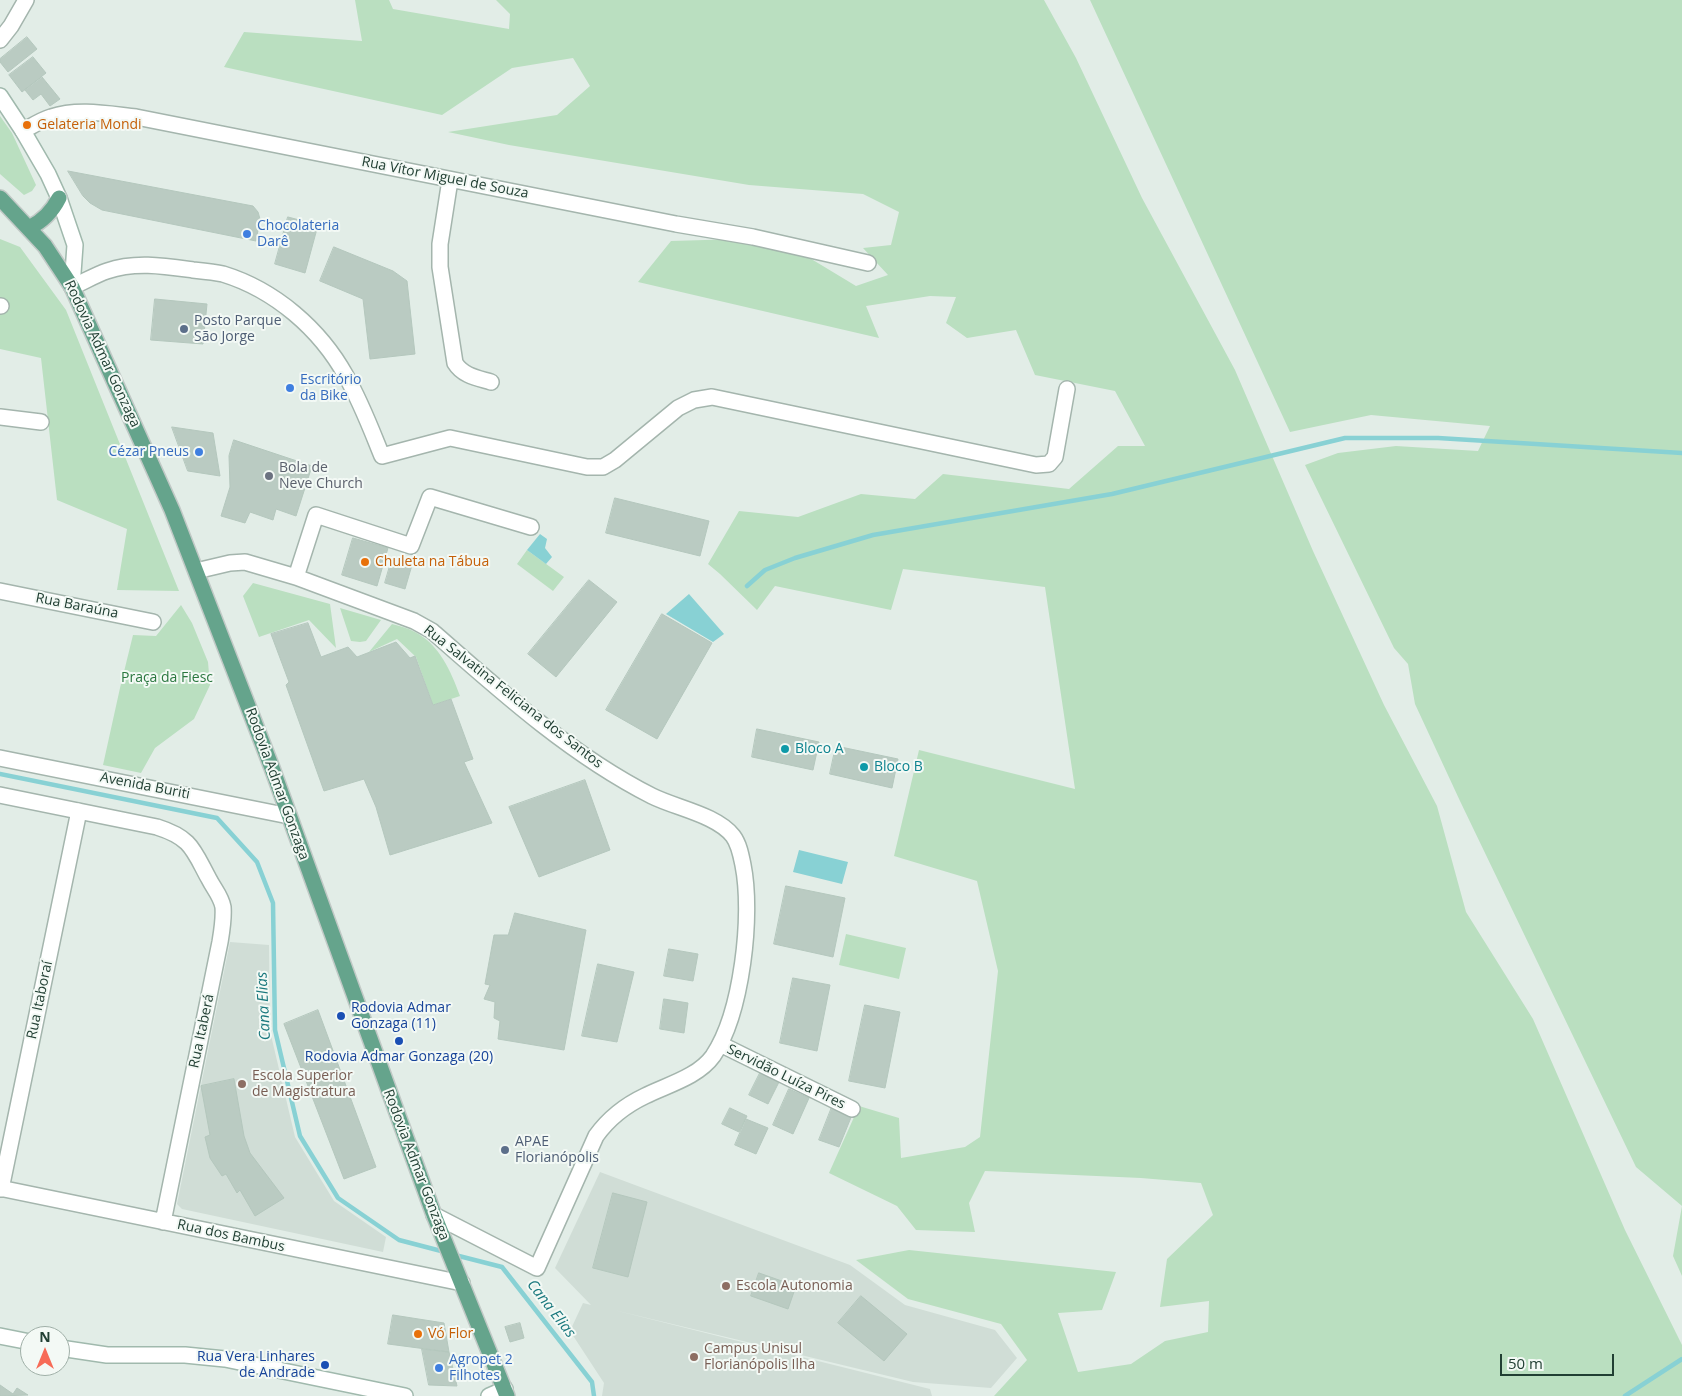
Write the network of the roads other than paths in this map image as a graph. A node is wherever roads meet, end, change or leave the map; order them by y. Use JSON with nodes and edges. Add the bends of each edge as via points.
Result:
{"nodes":[{"id":1,"x":26,"y":0,"type":"edge"},
{"id":2,"x":0,"y":40,"type":"edge"},
{"id":3,"x":0,"y":96,"type":"edge"},
{"id":4,"x":23,"y":131,"type":"junction"},
{"id":5,"x":450,"y":180,"type":"junction"},
{"id":6,"x":0,"y":198,"type":"edge"},
{"id":7,"x":56,"y":203,"type":"junction"},
{"id":8,"x":17,"y":214,"type":"junction"},
{"id":9,"x":29,"y":228,"type":"junction"},
{"id":10,"x":868,"y":263,"type":"dead end"},
{"id":11,"x":72,"y":287,"type":"junction"},
{"id":12,"x":491,"y":382,"type":"dead end"},
{"id":13,"x":1067,"y":389,"type":"dead end"},
{"id":14,"x":0,"y":417,"type":"edge"},
{"id":15,"x":41,"y":422,"type":"dead end"},
{"id":16,"x":531,"y":526,"type":"dead end"},
{"id":17,"x":196,"y":571,"type":"junction"},
{"id":18,"x":296,"y":577,"type":"junction"},
{"id":19,"x":0,"y":591,"type":"edge"},
{"id":20,"x":153,"y":622,"type":"dead end"},
{"id":21,"x":0,"y":758,"type":"edge"},
{"id":22,"x":0,"y":795,"type":"edge"},
{"id":23,"x":80,"y":811,"type":"junction"},
{"id":24,"x":289,"y":816,"type":"junction"},
{"id":25,"x":720,"y":1044,"type":"junction"},
{"id":26,"x":852,"y":1109,"type":"dead end"},
{"id":27,"x":1,"y":1188,"type":"edge"},
{"id":28,"x":434,"y":1215,"type":"junction"},
{"id":29,"x":163,"y":1222,"type":"junction"},
{"id":30,"x":462,"y":1283,"type":"junction"},
{"id":31,"x":0,"y":1336,"type":"edge"},
{"id":32,"x":20,"y":1340,"type":"edge"},
{"id":33,"x":70,"y":1349,"type":"edge"},
{"id":34,"x":506,"y":1393,"type":"edge"},
{"id":35,"x":405,"y":1396,"type":"edge"},
{"id":36,"x":489,"y":1396,"type":"edge"}],
"edges":[{"from":1,"to":2,"type":"street"},
{"from":3,"to":4,"type":"street"},
{"from":4,"to":5,"type":"street","name":"Rua Vítor Miguel de Souza","via":[[49,117],[96,113],[136,118]]},
{"from":4,"to":7,"type":"street","via":[[48,174]]},
{"from":5,"to":10,"type":"street","name":"Rua Vítor Miguel de Souza","via":[[753,237]]},
{"from":5,"to":12,"type":"street","via":[[440,244],[440,267],[455,363],[466,374]]},
{"from":6,"to":8,"type":"main road","name":"Rodovia Admar Gonzaga"},
{"from":7,"to":8,"type":"main road","via":[[33,214]]},
{"from":7,"to":9,"type":"main road","via":[[40,222]]},
{"from":7,"to":11,"type":"street","via":[[74,245]]},
{"from":8,"to":9,"type":"main road","name":"Rodovia Admar Gonzaga"},
{"from":9,"to":11,"type":"main road","name":"Rodovia Admar Gonzaga"},
{"from":11,"to":13,"type":"street","via":[[107,271],[155,265],[221,274],[253,286],[279,301],[327,346],[361,404],[382,456],[450,438],[586,467],[604,467],[678,408],[694,400],[712,397],[1036,465],[1049,464],[1055,457]]},
{"from":11,"to":17,"type":"main road","name":"Rodovia Admar Gonzaga"},
{"from":14,"to":15,"type":"street"},
{"from":16,"to":18,"type":"street","via":[[430,497],[411,546],[316,515]]},
{"from":17,"to":18,"type":"street","name":"Rua Salvatina Feliciana dos Santos","via":[[245,562]]},
{"from":17,"to":24,"type":"main road","name":"Rodovia Admar Gonzaga"},
{"from":18,"to":25,"type":"street","name":"Rua Salvatina Feliciana dos Santos","via":[[414,621],[432,631],[540,723],[606,771],[661,801],[721,825],[733,836],[740,850],[746,879],[747,910],[738,988]]},
{"from":19,"to":20,"type":"street","name":"Rua Baraúna"},
{"from":21,"to":24,"type":"street","name":"Avenida Buriti"},
{"from":22,"to":23,"type":"street"},
{"from":23,"to":27,"type":"street","name":"Rua Itaboraí"},
{"from":23,"to":29,"type":"street","name":"Rua Itaberá","via":[[157,827],[181,836],[192,846],[222,905],[224,920]]},
{"from":24,"to":28,"type":"main road","name":"Rodovia Admar Gonzaga"},
{"from":25,"to":26,"type":"street","name":"Servidão Luíza Pires"},
{"from":25,"to":28,"type":"street","name":"Rua Salvatina Feliciana dos Santos","via":[[702,1068],[643,1096],[606,1123],[596,1136],[537,1268]]},
{"from":27,"to":29,"type":"street","name":"Rua dos Bambus"},
{"from":28,"to":30,"type":"main road","name":"Rodovia Admar Gonzaga"},
{"from":29,"to":30,"type":"street","name":"Rua dos Bambus"},
{"from":30,"to":34,"type":"main road","name":"Rodovia Admar Gonzaga"},
{"from":31,"to":32,"type":"street"},
{"from":33,"to":35,"type":"street","via":[[225,1359]]},
{"from":34,"to":36,"type":"street"}]}
